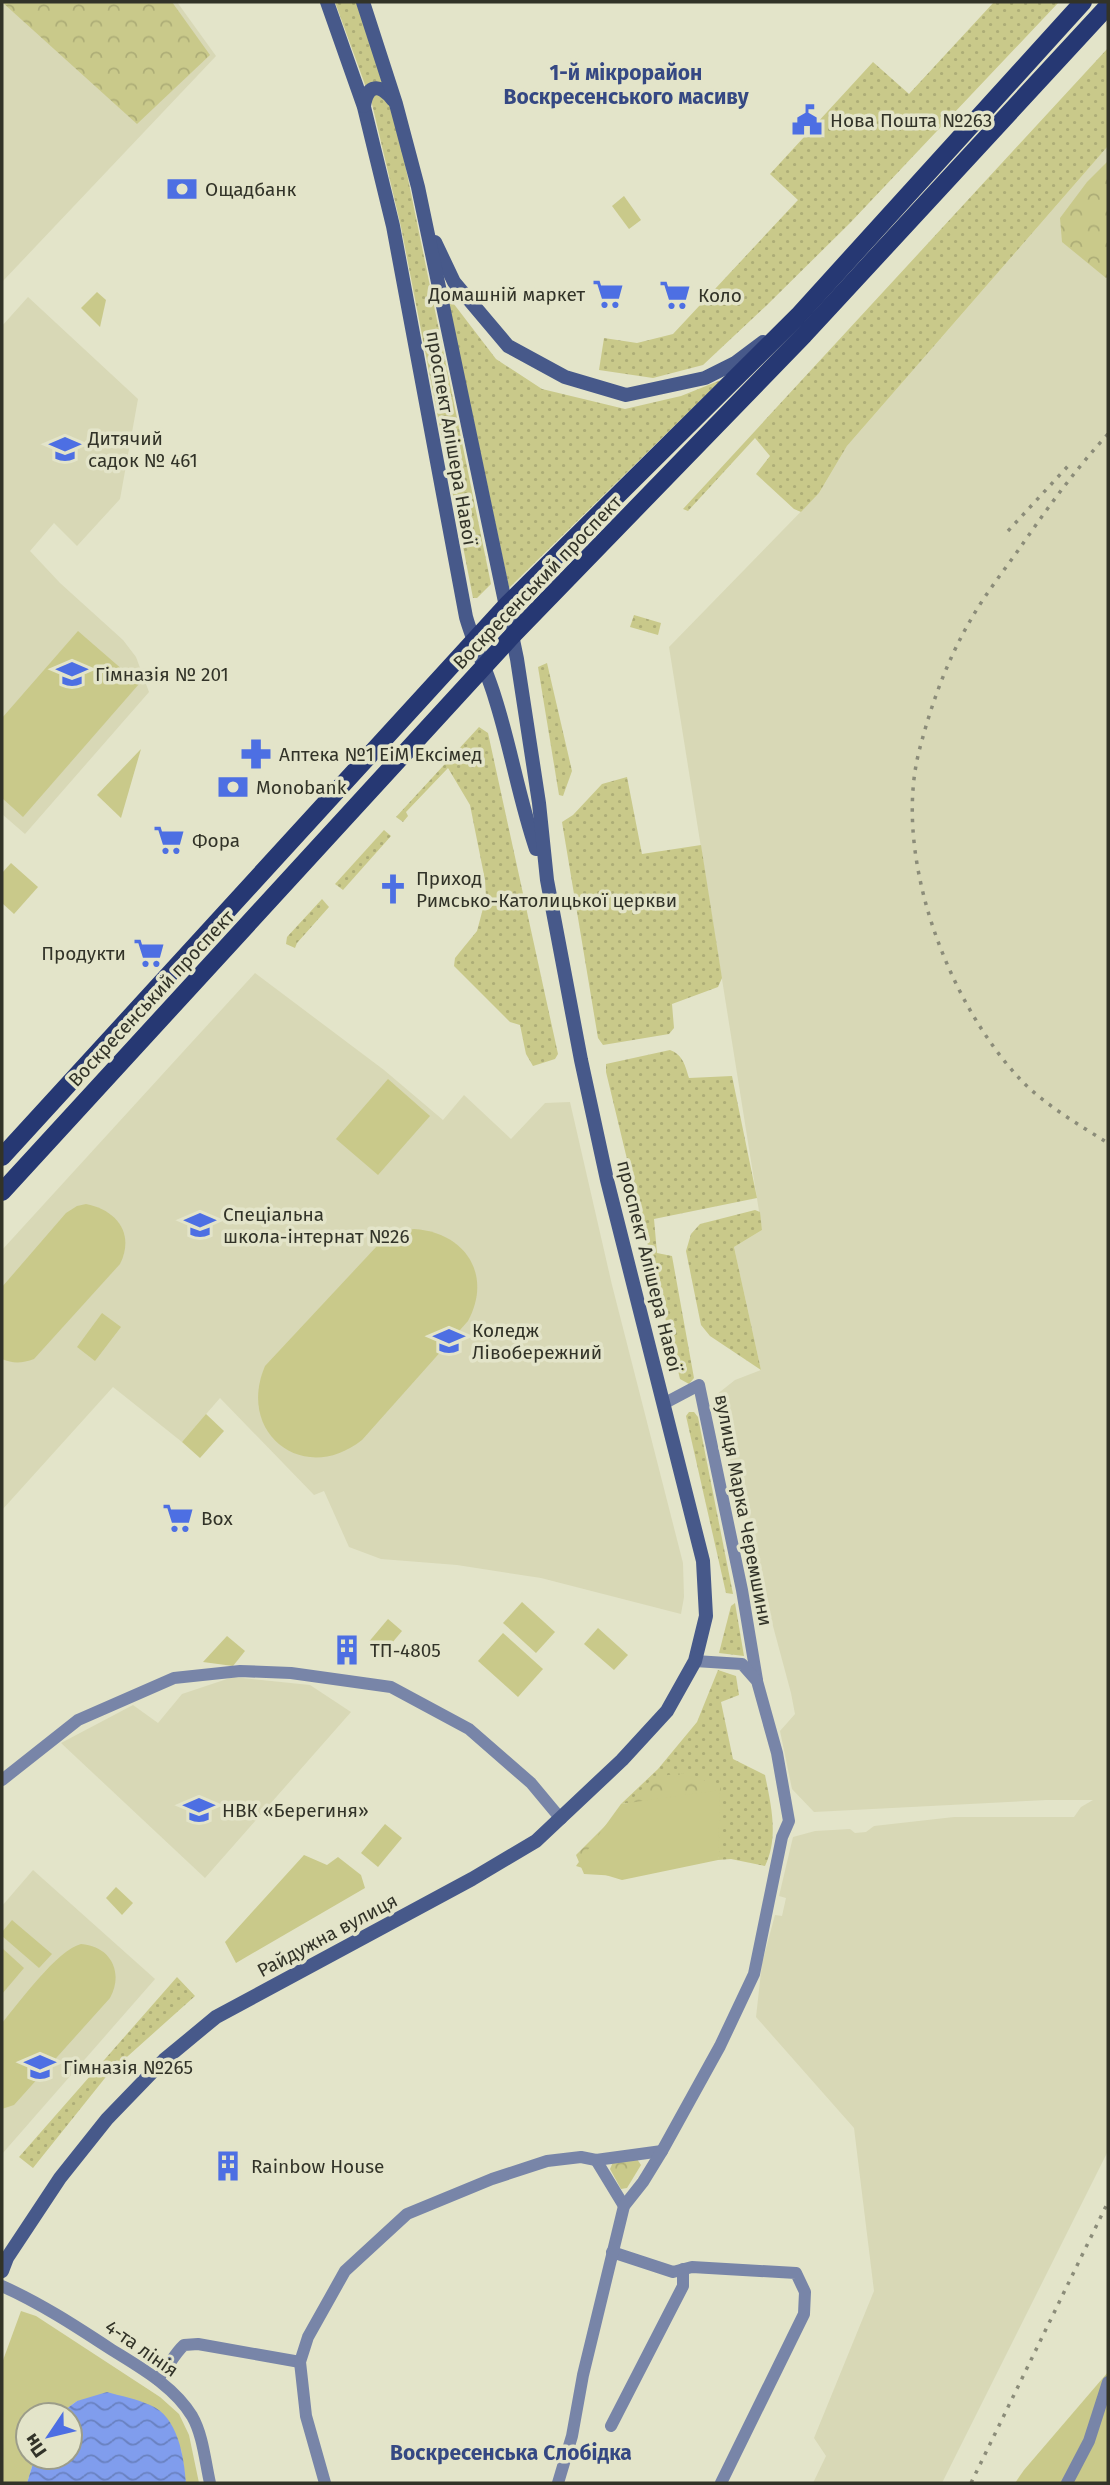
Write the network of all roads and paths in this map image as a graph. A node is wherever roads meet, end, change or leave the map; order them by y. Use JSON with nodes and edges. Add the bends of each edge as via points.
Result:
{"nodes":[{"id":1,"x":327,"y":2,"type":"edge"},
{"id":2,"x":363,"y":2,"type":"edge"},
{"id":3,"x":1083,"y":2,"type":"edge"},
{"id":4,"x":1108,"y":6,"type":"edge"},
{"id":5,"x":396,"y":104,"type":"junction"},
{"id":6,"x":364,"y":107,"type":"junction"},
{"id":7,"x":424,"y":220,"type":"junction"},
{"id":8,"x":798,"y":316,"type":"junction"},
{"id":9,"x":505,"y":607,"type":"junction"},
{"id":10,"x":512,"y":636,"type":"junction"},
{"id":11,"x":473,"y":643,"type":"junction"},
{"id":12,"x":483,"y":668,"type":"junction"},
{"id":13,"x":547,"y":880,"type":"junction"},
{"id":14,"x":2,"y":1157,"type":"edge"},
{"id":15,"x":2,"y":1192,"type":"edge"},
{"id":16,"x":665,"y":1402,"type":"junction"},
{"id":17,"x":695,"y":1661,"type":"junction"},
{"id":18,"x":757,"y":1681,"type":"junction"},
{"id":19,"x":2,"y":1780,"type":"edge"},
{"id":20,"x":561,"y":1819,"type":"junction"},
{"id":21,"x":662,"y":2151,"type":"junction"},
{"id":22,"x":596,"y":2160,"type":"junction"},
{"id":23,"x":624,"y":2206,"type":"junction"},
{"id":24,"x":612,"y":2252,"type":"junction"},
{"id":25,"x":683,"y":2269,"type":"junction"},
{"id":26,"x":2,"y":2271,"type":"edge"},
{"id":27,"x":2,"y":2286,"type":"edge"},
{"id":28,"x":300,"y":2362,"type":"junction"},
{"id":29,"x":157,"y":2379,"type":"junction"},
{"id":30,"x":1108,"y":2382,"type":"edge"},
{"id":31,"x":1096,"y":2418,"type":"junction"},
{"id":32,"x":1108,"y":2425,"type":"edge"},
{"id":33,"x":611,"y":2426,"type":"dead end"},
{"id":34,"x":210,"y":2483,"type":"edge"},
{"id":35,"x":325,"y":2483,"type":"edge"},
{"id":36,"x":558,"y":2483,"type":"edge"},
{"id":37,"x":721,"y":2483,"type":"edge"},
{"id":38,"x":1067,"y":2483,"type":"edge"}],
"edges":[{"from":1,"to":6,"type":"street","name":"проспект Алішера Навої"},
{"from":2,"to":5,"type":"street","name":"проспект Алішера Навої"},
{"from":3,"to":8,"type":"main road","name":"Воскресенський проспект"},
{"from":4,"to":10,"type":"main road","name":"Воскресенський проспект","via":[[804,335]]},
{"from":5,"to":6,"type":"street","via":[[377,88],[366,95]]},
{"from":5,"to":7,"type":"street","name":"проспект Алішера Навої"},
{"from":6,"to":11,"type":"street","name":"проспект Алішера Навої","via":[[393,226]]},
{"from":7,"to":8,"type":"street","via":[[454,282],[508,346],[565,377],[626,395],[705,378],[735,363]]},
{"from":7,"to":9,"type":"street","name":"проспект Алішера Навої"},
{"from":8,"to":9,"type":"main road","name":"Воскресенський проспект"},
{"from":9,"to":10,"type":"street","name":"проспект Алішера Навої"},
{"from":9,"to":11,"type":"main road","name":"Воскресенський проспект"},
{"from":10,"to":12,"type":"main road","name":"Воскресенський проспект"},
{"from":10,"to":13,"type":"street","name":"проспект Алішера Навої"},
{"from":11,"to":12,"type":"street","name":"проспект Алішера Навої"},
{"from":11,"to":14,"type":"main road","name":"Воскресенський проспект"},
{"from":12,"to":13,"type":"street","name":"проспект Алішера Навої"},
{"from":12,"to":15,"type":"main road","name":"Воскресенський проспект"},
{"from":13,"to":16,"type":"street","name":"проспект Алішера Навої","via":[[600,1146]]},
{"from":16,"to":17,"type":"street","name":"проспект Алішера Навої","via":[[704,1561],[706,1616]]},
{"from":16,"to":18,"type":"street","name":"вулиця Марка Черемшини","via":[[699,1385]]},
{"from":17,"to":18,"type":"street","via":[[742,1664]]},
{"from":17,"to":20,"type":"street","name":"Райдужна вулиця","via":[[667,1712]]},
{"from":18,"to":21,"type":"street","name":"вулиця Марка Черемшини","via":[[789,1821],[754,1974]]},
{"from":19,"to":20,"type":"street","via":[[78,1720],[174,1678],[240,1671],[291,1673],[391,1687],[469,1729],[531,1783]]},
{"from":20,"to":26,"type":"street","name":"Райдужна вулиця","via":[[536,1841],[472,1879],[216,2017],[164,2060],[107,2119],[60,2178]]},
{"from":21,"to":22,"type":"street"},
{"from":21,"to":23,"type":"street","name":"вулиця Марка Черемшини"},
{"from":22,"to":23,"type":"street"},
{"from":22,"to":28,"type":"street","via":[[547,2161],[407,2214],[345,2271],[308,2337]]},
{"from":23,"to":24,"type":"street","name":"вулиця Марка Черемшини"},
{"from":24,"to":25,"type":"street","via":[[673,2272]]},
{"from":24,"to":36,"type":"street","name":"вулиця Марка Черемшини"},
{"from":25,"to":33,"type":"street","via":[[683,2286]]},
{"from":25,"to":37,"type":"street","via":[[796,2273],[805,2292],[804,2314]]},
{"from":27,"to":29,"type":"street","name":"4-та лінія","via":[[60,2316]]},
{"from":28,"to":29,"type":"street","via":[[184,2345]]},
{"from":28,"to":35,"type":"street","via":[[306,2416]]},
{"from":29,"to":34,"type":"street","name":"4-та лінія","via":[[191,2414]]},
{"from":30,"to":31,"type":"street"},
{"from":31,"to":32,"type":"street"},
{"from":31,"to":38,"type":"street"}]}
